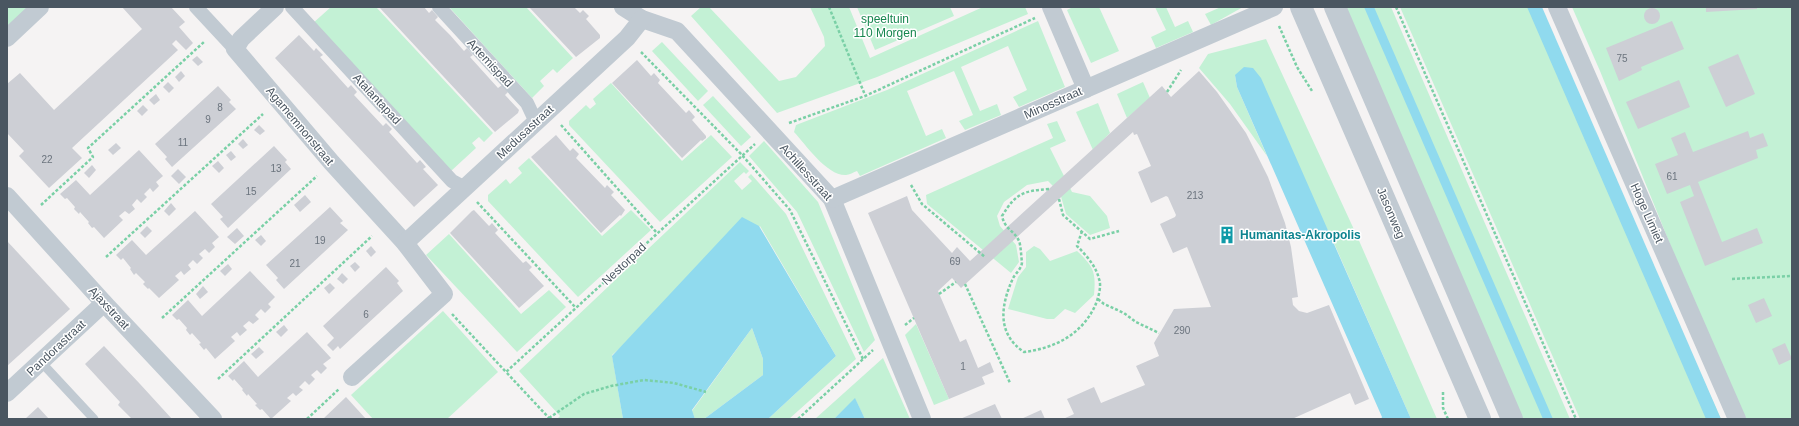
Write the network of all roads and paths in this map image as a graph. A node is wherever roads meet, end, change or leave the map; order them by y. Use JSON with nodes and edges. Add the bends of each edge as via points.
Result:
{"nodes":[{"id":1,"x":40,"y":7,"type":"edge"},
{"id":2,"x":196,"y":7,"type":"edge"},
{"id":3,"x":275,"y":7,"type":"edge"},
{"id":4,"x":292,"y":7,"type":"edge"},
{"id":5,"x":439,"y":7,"type":"edge"},
{"id":6,"x":623,"y":7,"type":"edge"},
{"id":7,"x":829,"y":7,"type":"edge"},
{"id":8,"x":1274,"y":7,"type":"edge"},
{"id":9,"x":1301,"y":7,"type":"edge"},
{"id":10,"x":1335,"y":7,"type":"edge"},
{"id":11,"x":1396,"y":7,"type":"edge"},
{"id":12,"x":1557,"y":7,"type":"edge"},
{"id":13,"x":1052,"y":9,"type":"edge"},
{"id":14,"x":642,"y":19,"type":"junction"},
{"id":15,"x":217,"y":30,"type":"junction"},
{"id":16,"x":7,"y":38,"type":"edge"},
{"id":17,"x":627,"y":38,"type":"junction"},
{"id":18,"x":235,"y":49,"type":"junction"},
{"id":19,"x":1086,"y":89,"type":"junction"},
{"id":20,"x":865,"y":96,"type":"junction"},
{"id":21,"x":263,"y":114,"type":"dead end"},
{"id":22,"x":536,"y":122,"type":"junction"},
{"id":23,"x":769,"y":130,"type":"junction"},
{"id":24,"x":742,"y":155,"type":"junction"},
{"id":25,"x":332,"y":163,"type":"junction"},
{"id":26,"x":902,"y":169,"type":"junction"},
{"id":27,"x":465,"y":188,"type":"junction"},
{"id":28,"x":1049,"y":189,"type":"dead end"},
{"id":29,"x":7,"y":196,"type":"edge"},
{"id":30,"x":832,"y":199,"type":"junction"},
{"id":31,"x":1059,"y":199,"type":"dead end"},
{"id":32,"x":27,"y":218,"type":"junction"},
{"id":33,"x":1082,"y":231,"type":"junction"},
{"id":34,"x":1119,"y":231,"type":"dead end"},
{"id":35,"x":657,"y":233,"type":"junction"},
{"id":36,"x":373,"y":235,"type":"dead end"},
{"id":37,"x":405,"y":243,"type":"junction"},
{"id":38,"x":106,"y":257,"type":"dead end"},
{"id":39,"x":985,"y":257,"type":"dead end"},
{"id":40,"x":1792,"y":276,"type":"edge"},
{"id":41,"x":1732,"y":279,"type":"dead end"},
{"id":42,"x":956,"y":282,"type":"dead end"},
{"id":43,"x":965,"y":284,"type":"dead end"},
{"id":44,"x":444,"y":294,"type":"junction"},
{"id":45,"x":939,"y":294,"type":"dead end"},
{"id":46,"x":1098,"y":299,"type":"junction"},
{"id":47,"x":104,"y":303,"type":"junction"},
{"id":48,"x":576,"y":308,"type":"junction"},
{"id":49,"x":162,"y":318,"type":"dead end"},
{"id":50,"x":1159,"y":333,"type":"dead end"},
{"id":51,"x":890,"y":339,"type":"junction"},
{"id":52,"x":863,"y":359,"type":"junction"},
{"id":53,"x":41,"y":362,"type":"junction"},
{"id":54,"x":506,"y":372,"type":"junction"},
{"id":55,"x":352,"y":377,"type":"joint"},
{"id":56,"x":218,"y":378,"type":"dead end"},
{"id":57,"x":1010,"y":383,"type":"dead end"},
{"id":58,"x":706,"y":392,"type":"dead end"},
{"id":59,"x":7,"y":393,"type":"edge"},
{"id":60,"x":94,"y":419,"type":"edge"},
{"id":61,"x":213,"y":419,"type":"edge"},
{"id":62,"x":307,"y":419,"type":"edge"},
{"id":63,"x":548,"y":419,"type":"edge"},
{"id":64,"x":798,"y":419,"type":"edge"},
{"id":65,"x":922,"y":419,"type":"edge"},
{"id":66,"x":1480,"y":419,"type":"edge"},
{"id":67,"x":1512,"y":419,"type":"edge"},
{"id":68,"x":1576,"y":419,"type":"edge"},
{"id":69,"x":1737,"y":419,"type":"edge"}],
"edges":[{"from":1,"to":16,"type":"street"},
{"from":2,"to":15,"type":"street","name":"Agamemnonstraat"},
{"from":3,"to":18,"type":"street","via":[[241,39]]},
{"from":4,"to":27,"type":"street","name":"Atalantapad","via":[[452,181]]},
{"from":5,"to":22,"type":"street","name":"Artemispad","via":[[528,103]]},
{"from":6,"to":14,"type":"street","name":"Achillesstraat"},
{"from":7,"to":20,"type":"path"},
{"from":8,"to":19,"type":"street","name":"Minosstraat"},
{"from":9,"to":66,"type":"street","name":"Jasonweg"},
{"from":10,"to":67,"type":"street"},
{"from":11,"to":68,"type":"path"},
{"from":12,"to":69,"type":"street","name":"Hoge Limiet"},
{"from":13,"to":19,"type":"street"},
{"from":13,"to":20,"type":"path"},
{"from":14,"to":17,"type":"street","name":"Medusastraat"},
{"from":14,"to":23,"type":"street","name":"Achillesstraat","via":[[677,31]]},
{"from":15,"to":18,"type":"street","name":"Agamemnonstraat"},
{"from":15,"to":32,"type":"path","via":[[88,148],[93,156]]},
{"from":17,"to":22,"type":"street","name":"Medusastraat"},
{"from":17,"to":24,"type":"path"},
{"from":18,"to":25,"type":"street","name":"Agamemnonstraat"},
{"from":19,"to":26,"type":"street","name":"Minosstraat"},
{"from":20,"to":23,"type":"path"},
{"from":21,"to":38,"type":"path"},
{"from":22,"to":27,"type":"street","name":"Medusastraat"},
{"from":22,"to":35,"type":"path","via":[[558,122]]},
{"from":23,"to":30,"type":"street","name":"Achillesstraat"},
{"from":24,"to":35,"type":"path","name":"Nestorpad"},
{"from":24,"to":52,"type":"path","via":[[790,210]]},
{"from":25,"to":37,"type":"street","name":"Agamemnonstraat"},
{"from":25,"to":49,"type":"path"},
{"from":26,"to":30,"type":"street","name":"Minosstraat"},
{"from":26,"to":39,"type":"path","via":[[922,204]]},
{"from":27,"to":37,"type":"street","name":"Medusastraat"},
{"from":27,"to":48,"type":"path"},
{"from":28,"to":46,"type":"path","via":[[1027,190],[1010,202],[1002,216],[1004,224],[1019,240],[1022,264],[1004,303],[1003,327],[1014,346],[1024,352],[1040,350],[1079,330],[1090,317]]},
{"from":29,"to":32,"type":"street","name":"Ajaxstraat"},
{"from":30,"to":51,"type":"street","name":"Achillesstraat"},
{"from":31,"to":33,"type":"path","via":[[1063,215]]},
{"from":32,"to":47,"type":"street","name":"Ajaxstraat"},
{"from":33,"to":34,"type":"path","via":[[1090,239]]},
{"from":33,"to":46,"type":"path","via":[[1077,246],[1088,256],[1100,279]]},
{"from":35,"to":48,"type":"path","name":"Nestorpad"},
{"from":36,"to":56,"type":"path"},
{"from":37,"to":44,"type":"street"},
{"from":40,"to":41,"type":"path"},
{"from":42,"to":45,"type":"path"},
{"from":43,"to":57,"type":"path"},
{"from":44,"to":54,"type":"path","via":[[448,310]]},
{"from":44,"to":55,"type":"street"},
{"from":46,"to":50,"type":"path"},
{"from":47,"to":53,"type":"street","name":"Pandorastraat"},
{"from":47,"to":61,"type":"street","name":"Ajaxstraat"},
{"from":48,"to":54,"type":"path","name":"Nestorpad"},
{"from":51,"to":52,"type":"path"},
{"from":51,"to":65,"type":"street","name":"Achillesstraat"},
{"from":52,"to":64,"type":"path"},
{"from":53,"to":59,"type":"street","name":"Pandorastraat"},
{"from":53,"to":60,"type":"lane"},
{"from":54,"to":63,"type":"path"},
{"from":55,"to":62,"type":"path"},
{"from":58,"to":63,"type":"path","via":[[674,382],[644,380],[584,394]]}]}
